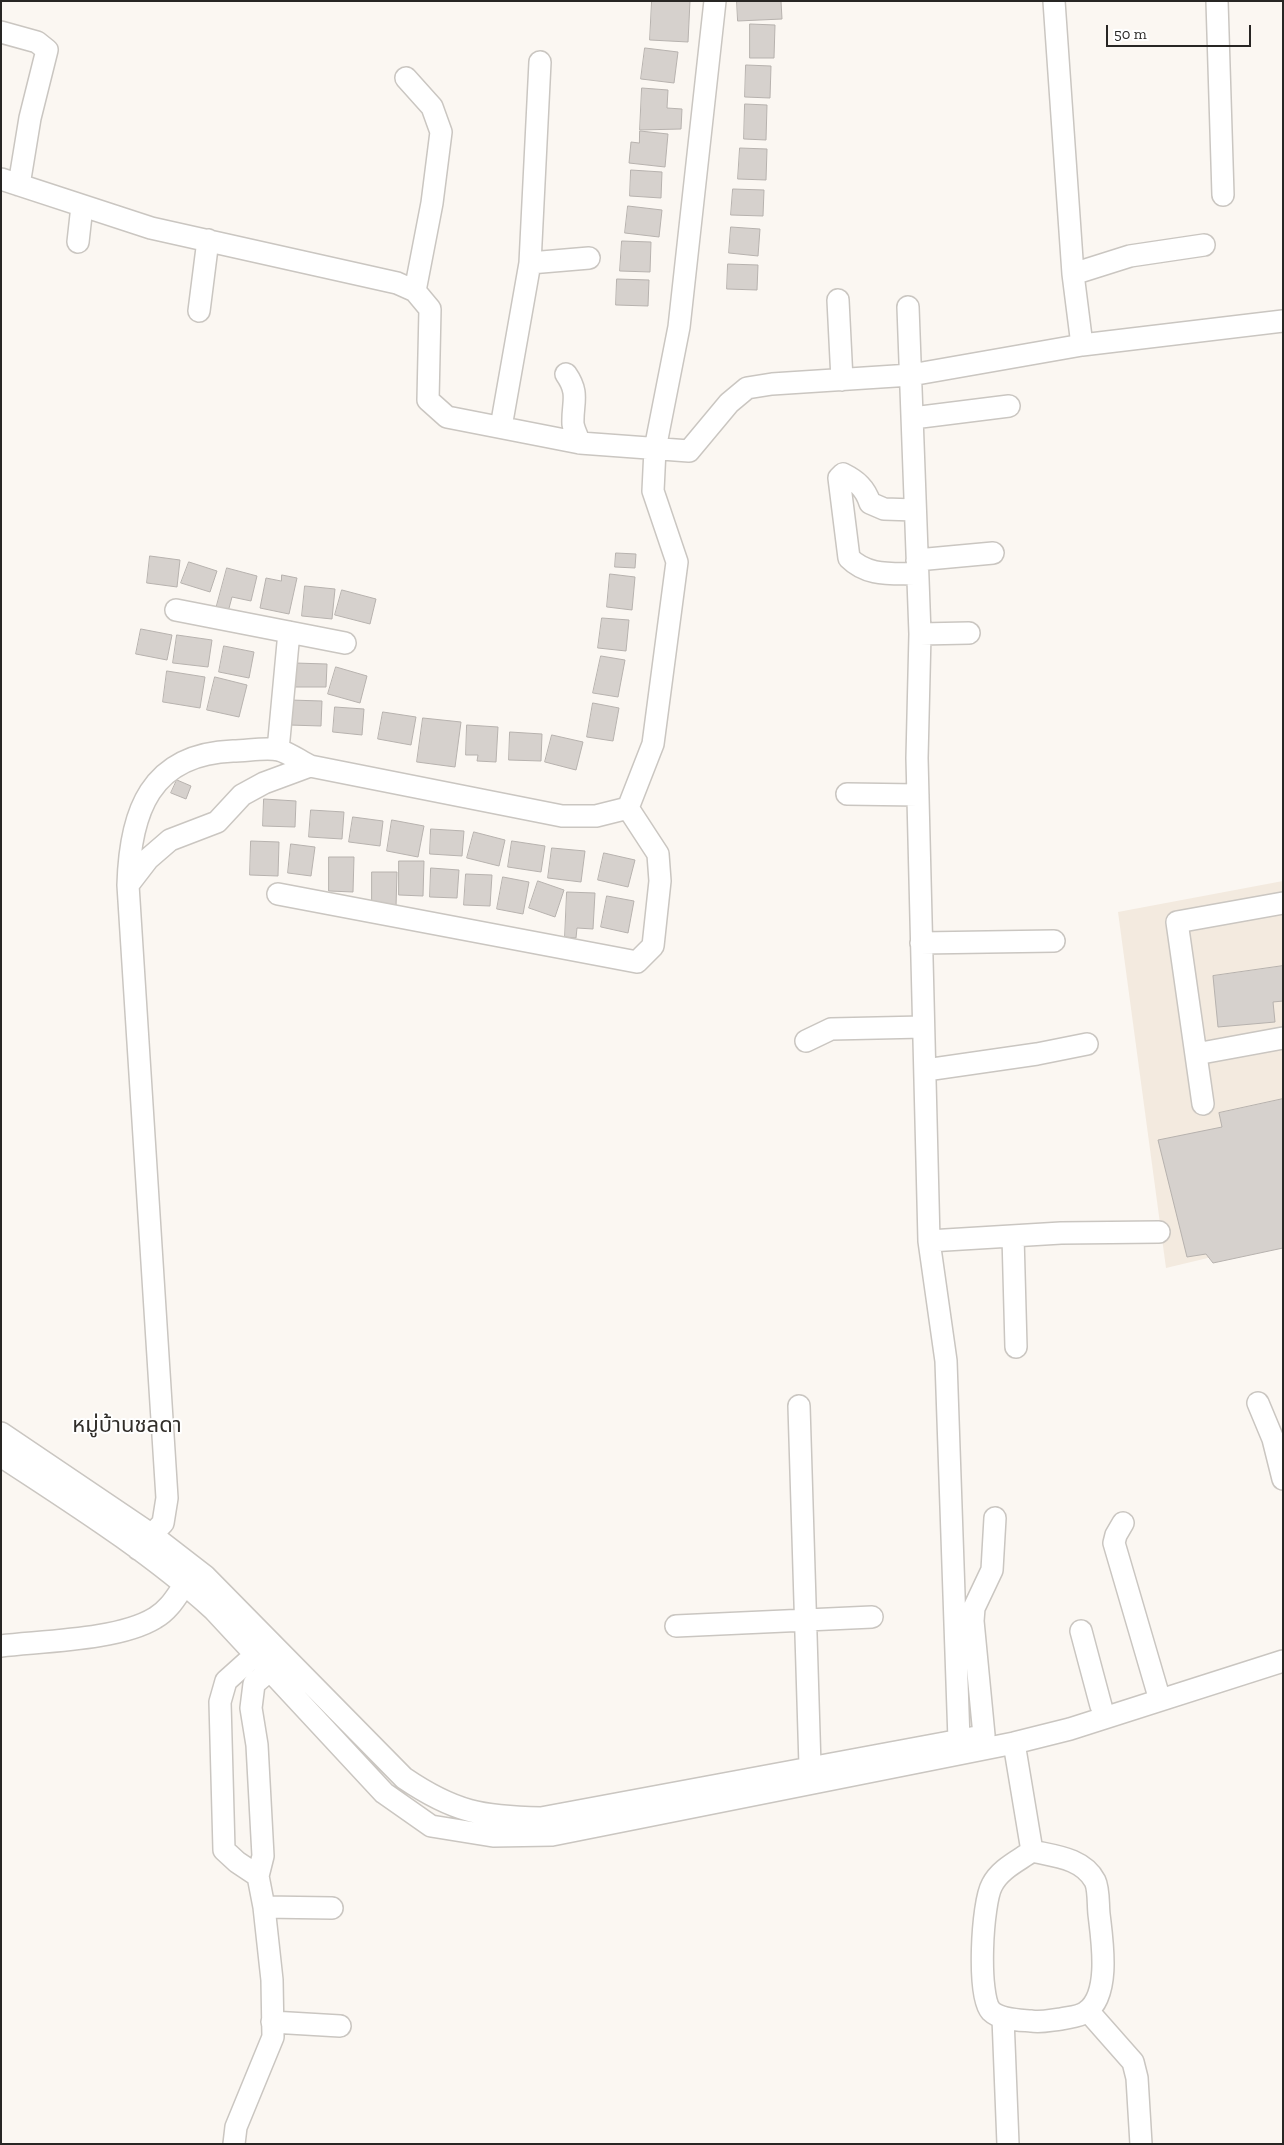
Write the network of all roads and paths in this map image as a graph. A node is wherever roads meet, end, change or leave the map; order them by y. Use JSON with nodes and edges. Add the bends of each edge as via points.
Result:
{"nodes":[{"id":1,"x":715,"y":1,"type":"edge"},
{"id":2,"x":1054,"y":1,"type":"edge"},
{"id":3,"x":1217,"y":1,"type":"edge"},
{"id":4,"x":1,"y":32,"type":"edge"},
{"id":5,"x":540,"y":62,"type":"dead end"},
{"id":6,"x":406,"y":78,"type":"dead end"},
{"id":7,"x":10,"y":182,"type":"edge"},
{"id":8,"x":1224,"y":195,"type":"dead end"},
{"id":9,"x":82,"y":206,"type":"junction"},
{"id":10,"x":208,"y":240,"type":"junction"},
{"id":11,"x":78,"y":242,"type":"dead end"},
{"id":12,"x":1204,"y":245,"type":"dead end"},
{"id":13,"x":589,"y":258,"type":"dead end"},
{"id":14,"x":530,"y":263,"type":"junction"},
{"id":15,"x":1073,"y":274,"type":"junction"},
{"id":16,"x":416,"y":291,"type":"junction"},
{"id":17,"x":838,"y":300,"type":"dead end"},
{"id":18,"x":908,"y":307,"type":"dead end"},
{"id":19,"x":200,"y":311,"type":"dead end"},
{"id":20,"x":1283,"y":321,"type":"edge"},
{"id":21,"x":1082,"y":345,"type":"junction"},
{"id":22,"x":566,"y":374,"type":"dead end"},
{"id":23,"x":911,"y":375,"type":"junction"},
{"id":24,"x":842,"y":380,"type":"junction"},
{"id":25,"x":1009,"y":406,"type":"dead end"},
{"id":26,"x":912,"y":418,"type":"junction"},
{"id":27,"x":501,"y":427,"type":"junction"},
{"id":28,"x":580,"y":443,"type":"junction"},
{"id":29,"x":655,"y":449,"type":"junction"},
{"id":30,"x":915,"y":510,"type":"junction"},
{"id":31,"x":993,"y":553,"type":"dead end"},
{"id":32,"x":917,"y":567,"type":"junction"},
{"id":33,"x":176,"y":610,"type":"dead end"},
{"id":34,"x":289,"y":632,"type":"junction"},
{"id":35,"x":969,"y":633,"type":"dead end"},
{"id":36,"x":920,"y":634,"type":"junction"},
{"id":37,"x":345,"y":643,"type":"dead end"},
{"id":38,"x":278,"y":750,"type":"junction"},
{"id":39,"x":310,"y":766,"type":"junction"},
{"id":40,"x":847,"y":794,"type":"dead end"},
{"id":41,"x":918,"y":795,"type":"junction"},
{"id":42,"x":628,"y":808,"type":"junction"},
{"id":43,"x":128,"y":885,"type":"junction"},
{"id":44,"x":278,"y":894,"type":"dead end"},
{"id":45,"x":1283,"y":904,"type":"edge"},
{"id":46,"x":1054,"y":941,"type":"dead end"},
{"id":47,"x":921,"y":942,"type":"junction"},
{"id":48,"x":923,"y":1027,"type":"junction"},
{"id":49,"x":1283,"y":1038,"type":"edge"},
{"id":50,"x":806,"y":1041,"type":"dead end"},
{"id":51,"x":1087,"y":1044,"type":"dead end"},
{"id":52,"x":1196,"y":1054,"type":"junction"},
{"id":53,"x":926,"y":1070,"type":"junction"},
{"id":54,"x":1203,"y":1104,"type":"dead end"},
{"id":55,"x":1159,"y":1232,"type":"dead end"},
{"id":56,"x":1013,"y":1236,"type":"junction"},
{"id":57,"x":929,"y":1241,"type":"junction"},
{"id":58,"x":1016,"y":1347,"type":"dead end"},
{"id":59,"x":1258,"y":1403,"type":"dead end"},
{"id":60,"x":799,"y":1406,"type":"dead end"},
{"id":61,"x":1,"y":1433,"type":"edge"},
{"id":62,"x":1278,"y":1439,"type":"edge"},
{"id":63,"x":1,"y":1456,"type":"edge"},
{"id":64,"x":1283,"y":1479,"type":"edge"},
{"id":65,"x":995,"y":1518,"type":"dead end"},
{"id":66,"x":1124,"y":1523,"type":"dead end"},
{"id":67,"x":145,"y":1542,"type":"junction"},
{"id":68,"x":185,"y":1584,"type":"junction"},
{"id":69,"x":872,"y":1617,"type":"dead end"},
{"id":70,"x":805,"y":1621,"type":"junction"},
{"id":71,"x":676,"y":1626,"type":"dead end"},
{"id":72,"x":1082,"y":1631,"type":"dead end"},
{"id":73,"x":1,"y":1646,"type":"edge"},
{"id":74,"x":1283,"y":1646,"type":"edge"},
{"id":75,"x":255,"y":1655,"type":"junction"},
{"id":76,"x":1283,"y":1662,"type":"edge"},
{"id":77,"x":269,"y":1671,"type":"junction"},
{"id":78,"x":1157,"y":1690,"type":"junction"},
{"id":79,"x":1101,"y":1706,"type":"junction"},
{"id":80,"x":253,"y":1719,"type":"junction"},
{"id":81,"x":221,"y":1720,"type":"junction"},
{"id":82,"x":984,"y":1735,"type":"junction"},
{"id":83,"x":959,"y":1740,"type":"junction"},
{"id":84,"x":1014,"y":1743,"type":"junction"},
{"id":85,"x":810,"y":1766,"type":"junction"},
{"id":86,"x":1032,"y":1851,"type":"junction"},
{"id":87,"x":258,"y":1876,"type":"junction"},
{"id":88,"x":264,"y":1907,"type":"junction"},
{"id":89,"x":332,"y":1908,"type":"dead end"},
{"id":90,"x":1088,"y":2011,"type":"junction"},
{"id":91,"x":1003,"y":2018,"type":"junction"},
{"id":92,"x":272,"y":2022,"type":"junction"},
{"id":93,"x":340,"y":2026,"type":"dead end"},
{"id":94,"x":234,"y":2144,"type":"edge"},
{"id":95,"x":1008,"y":2144,"type":"edge"},
{"id":96,"x":1141,"y":2144,"type":"edge"}],
"edges":[{"from":1,"to":29,"type":"street","via":[[679,328]]},
{"from":2,"to":15,"type":"street"},
{"from":3,"to":8,"type":"street"},
{"from":4,"to":7,"type":"street","via":[[37,42],[47,50]]},
{"from":5,"to":14,"type":"street"},
{"from":6,"to":16,"type":"street","via":[[432,107],[442,132]]},
{"from":7,"to":9,"type":"street"},
{"from":9,"to":10,"type":"street","via":[[151,228]]},
{"from":9,"to":11,"type":"street"},
{"from":10,"to":16,"type":"street","via":[[397,283]]},
{"from":10,"to":19,"type":"street"},
{"from":12,"to":15,"type":"street","via":[[1130,256]]},
{"from":13,"to":14,"type":"street"},
{"from":14,"to":27,"type":"street"},
{"from":15,"to":21,"type":"street"},
{"from":16,"to":27,"type":"street","via":[[430,309],[428,400],[447,417]]},
{"from":17,"to":24,"type":"street"},
{"from":18,"to":23,"type":"street"},
{"from":20,"to":21,"type":"street"},
{"from":21,"to":23,"type":"street"},
{"from":22,"to":28,"type":"street","via":[[573,385],[576,402],[573,426]]},
{"from":23,"to":24,"type":"street"},
{"from":23,"to":26,"type":"street"},
{"from":24,"to":29,"type":"street","via":[[747,388],[729,403],[689,451]]},
{"from":25,"to":26,"type":"street"},
{"from":26,"to":30,"type":"street"},
{"from":27,"to":28,"type":"street"},
{"from":28,"to":29,"type":"street"},
{"from":29,"to":42,"type":"street","via":[[653,491],[677,562],[653,744]]},
{"from":30,"to":32,"type":"street"},
{"from":30,"to":32,"type":"street","via":[[884,509],[870,503],[865,489],[849,477],[843,474],[839,478],[849,558],[857,567],[874,573]]},
{"from":31,"to":32,"type":"street"},
{"from":32,"to":36,"type":"street"},
{"from":33,"to":34,"type":"street"},
{"from":34,"to":37,"type":"street"},
{"from":34,"to":38,"type":"street"},
{"from":35,"to":36,"type":"street"},
{"from":36,"to":41,"type":"street"},
{"from":38,"to":39,"type":"street"},
{"from":38,"to":43,"type":"street","via":[[209,752],[180,764],[156,782],[136,819],[129,851]]},
{"from":39,"to":42,"type":"street","via":[[562,816],[596,816]]},
{"from":39,"to":43,"type":"street","via":[[264,783],[242,795],[217,822],[170,840],[148,859]]},
{"from":40,"to":41,"type":"street"},
{"from":41,"to":47,"type":"street"},
{"from":42,"to":44,"type":"street","via":[[658,854],[660,881],[653,946],[637,962]]},
{"from":43,"to":67,"type":"street","via":[[167,1498],[162,1523]]},
{"from":45,"to":52,"type":"street","via":[[1177,922]]},
{"from":46,"to":47,"type":"street"},
{"from":47,"to":48,"type":"street"},
{"from":48,"to":50,"type":"street","via":[[831,1029]]},
{"from":48,"to":53,"type":"street"},
{"from":49,"to":52,"type":"street"},
{"from":51,"to":53,"type":"street"},
{"from":52,"to":54,"type":"street"},
{"from":53,"to":57,"type":"street"},
{"from":55,"to":56,"type":"street"},
{"from":56,"to":57,"type":"street"},
{"from":56,"to":58,"type":"street"},
{"from":57,"to":83,"type":"street","via":[[946,1361]]},
{"from":59,"to":62,"type":"street"},
{"from":60,"to":70,"type":"street"},
{"from":61,"to":67,"type":"street"},
{"from":62,"to":64,"type":"street"},
{"from":63,"to":67,"type":"street"},
{"from":65,"to":82,"type":"street","via":[[992,1570],[974,1608],[973,1621]]},
{"from":66,"to":78,"type":"street","via":[[1114,1543]]},
{"from":67,"to":68,"type":"street"},
{"from":67,"to":85,"type":"street","via":[[205,1576],[404,1778],[427,1794],[464,1811],[504,1818],[542,1818]]},
{"from":68,"to":73,"type":"street","via":[[168,1608],[155,1619],[129,1629]]},
{"from":68,"to":75,"type":"street"},
{"from":69,"to":70,"type":"street"},
{"from":70,"to":71,"type":"street"},
{"from":70,"to":85,"type":"street"},
{"from":72,"to":79,"type":"street"},
{"from":74,"to":78,"type":"street"},
{"from":75,"to":77,"type":"street"},
{"from":75,"to":81,"type":"street","via":[[226,1682],[220,1702]]},
{"from":76,"to":84,"type":"street","via":[[1070,1729]]},
{"from":77,"to":80,"type":"street","via":[[254,1684]]},
{"from":77,"to":84,"type":"street","via":[[384,1793],[431,1826],[494,1836],[552,1835]]},
{"from":78,"to":79,"type":"street"},
{"from":79,"to":82,"type":"street"},
{"from":80,"to":81,"type":"street"},
{"from":80,"to":87,"type":"street","via":[[263,1856]]},
{"from":81,"to":87,"type":"street","via":[[224,1850]]},
{"from":82,"to":83,"type":"street"},
{"from":83,"to":85,"type":"street"},
{"from":84,"to":86,"type":"street"},
{"from":86,"to":90,"type":"street","via":[[1066,1858],[1083,1867],[1095,1881],[1103,1968],[1102,1984],[1095,2003]]},
{"from":86,"to":91,"type":"street","via":[[1001,1873],[986,1898],[983,1933],[985,1993],[992,2012]]},
{"from":87,"to":88,"type":"street"},
{"from":88,"to":89,"type":"street"},
{"from":88,"to":92,"type":"street","via":[[272,1980]]},
{"from":90,"to":91,"type":"street","via":[[1079,2016],[1039,2022]]},
{"from":90,"to":96,"type":"street","via":[[1133,2062]]},
{"from":91,"to":95,"type":"street"},
{"from":92,"to":93,"type":"street"},
{"from":92,"to":94,"type":"street","via":[[272,2037],[236,2128]]}]}
